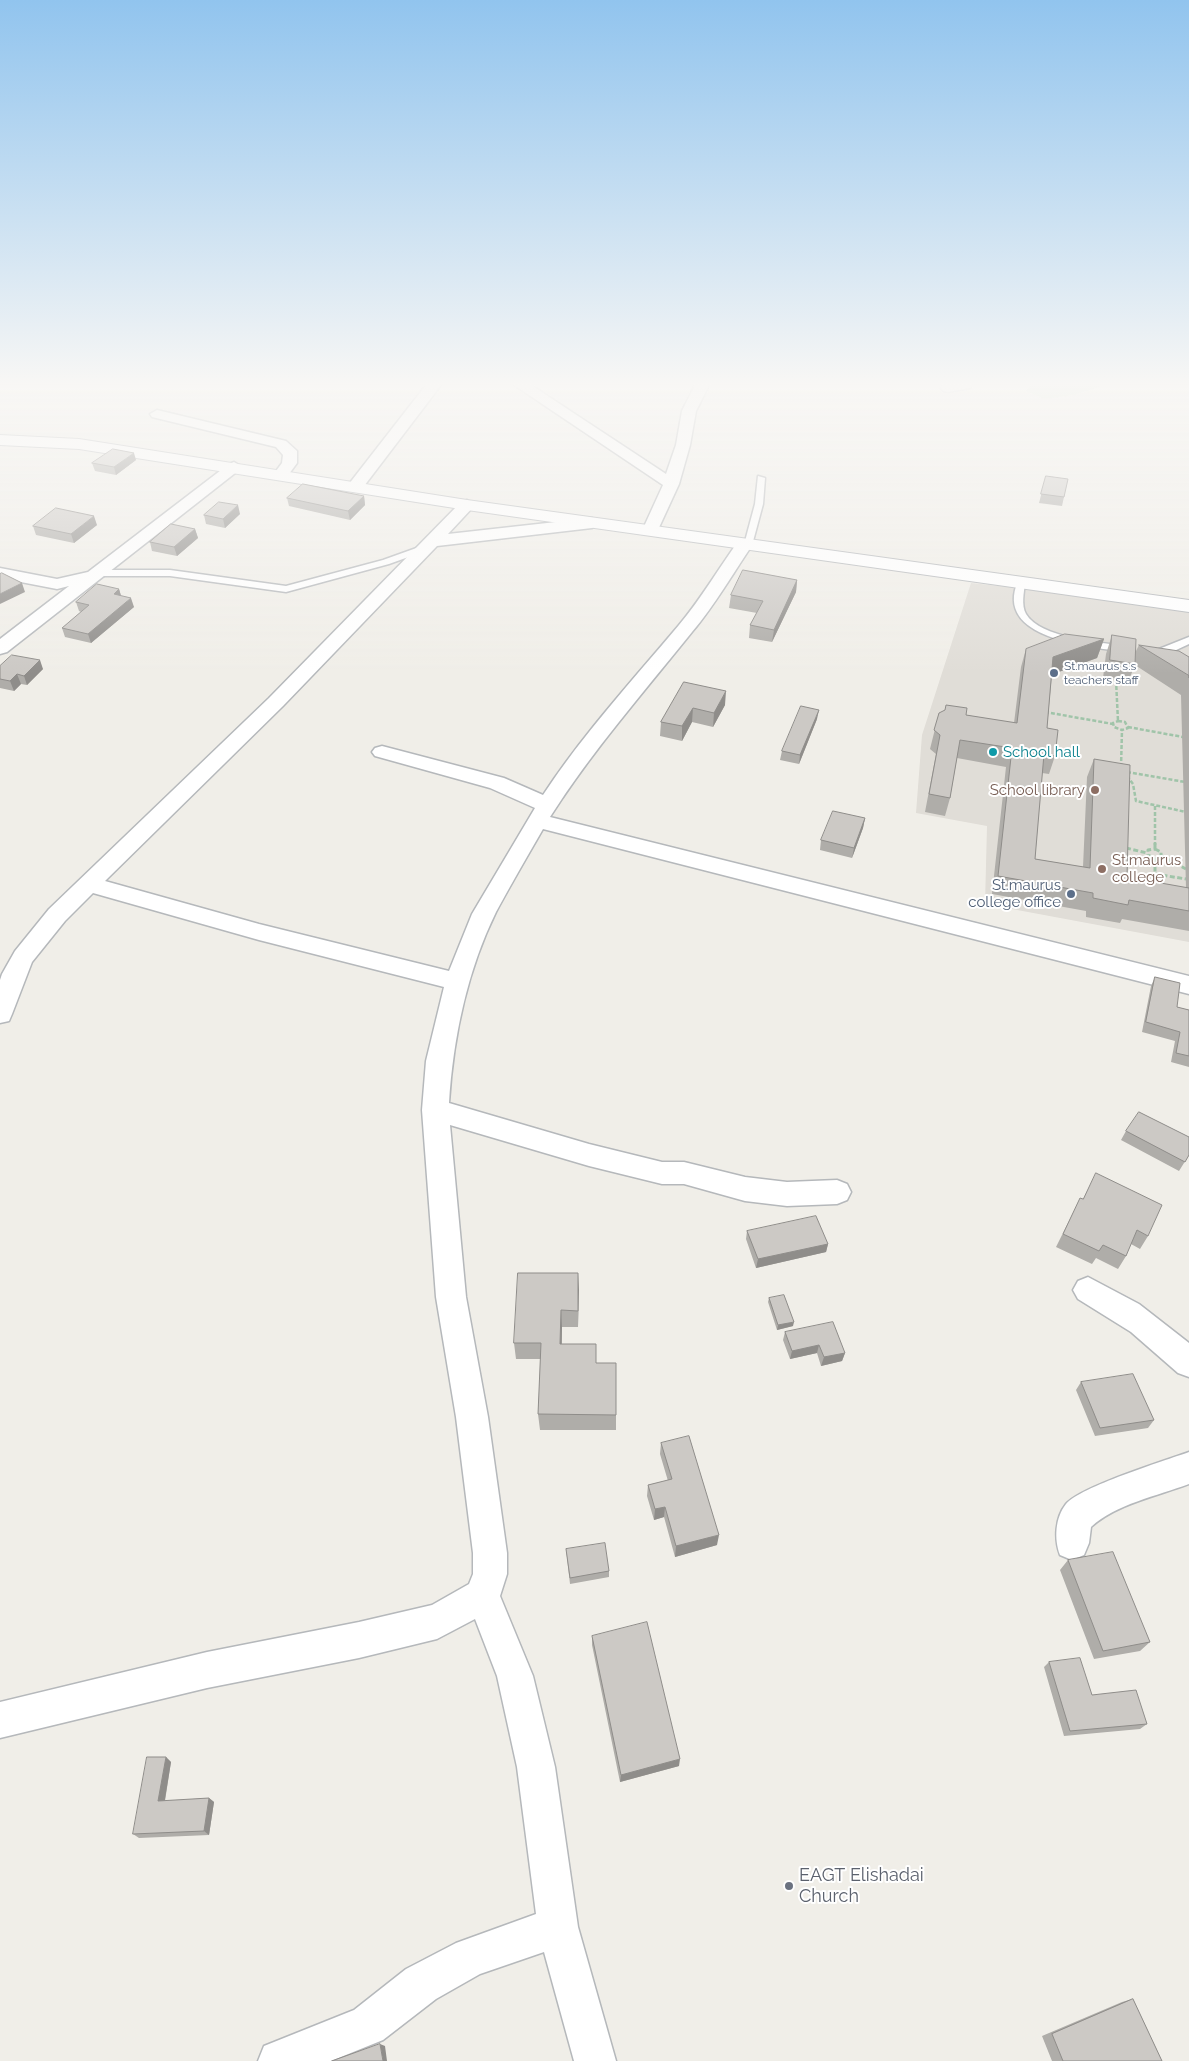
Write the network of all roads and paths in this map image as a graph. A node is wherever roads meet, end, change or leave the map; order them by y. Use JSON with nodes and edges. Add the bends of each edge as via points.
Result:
{"nodes":[{"id":1,"x":215,"y":481,"type":"edge"},
{"id":2,"x":316,"y":481,"type":"edge"},
{"id":3,"x":360,"y":481,"type":"edge"},
{"id":4,"x":667,"y":481,"type":"edge"},
{"id":5,"x":761,"y":481,"type":"edge"},
{"id":6,"x":671,"y":484,"type":"joint"},
{"id":7,"x":355,"y":488,"type":"junction"},
{"id":8,"x":467,"y":504,"type":"junction"},
{"id":9,"x":592,"y":522,"type":"junction"},
{"id":10,"x":650,"y":531,"type":"junction"},
{"id":11,"x":747,"y":545,"type":"junction"},
{"id":12,"x":426,"y":546,"type":"junction"},
{"id":13,"x":0,"y":572,"type":"edge"},
{"id":14,"x":95,"y":573,"type":"junction"},
{"id":15,"x":1021,"y":583,"type":"junction"},
{"id":16,"x":1189,"y":606,"type":"edge"},
{"id":17,"x":1189,"y":640,"type":"edge"},
{"id":18,"x":0,"y":648,"type":"edge"},
{"id":19,"x":1146,"y":652,"type":"junction"},
{"id":20,"x":1181,"y":658,"type":"edge"},
{"id":21,"x":1116,"y":680,"type":"edge"},
{"id":22,"x":1044,"y":712,"type":"edge"},
{"id":23,"x":1118,"y":721,"type":"junction"},
{"id":24,"x":1113,"y":724,"type":"junction"},
{"id":25,"x":1128,"y":727,"type":"junction"},
{"id":26,"x":1122,"y":730,"type":"junction"},
{"id":27,"x":1183,"y":737,"type":"dead end"},
{"id":28,"x":382,"y":752,"type":"dead end"},
{"id":29,"x":1124,"y":771,"type":"junction"},
{"id":30,"x":1185,"y":782,"type":"dead end"},
{"id":31,"x":1155,"y":806,"type":"junction"},
{"id":32,"x":1186,"y":812,"type":"dead end"},
{"id":33,"x":542,"y":813,"type":"junction"},
{"id":34,"x":1121,"y":847,"type":"edge"},
{"id":35,"x":1155,"y":849,"type":"junction"},
{"id":36,"x":1147,"y":852,"type":"junction"},
{"id":37,"x":1162,"y":856,"type":"junction"},
{"id":38,"x":1155,"y":859,"type":"junction"},
{"id":39,"x":1186,"y":869,"type":"dead end"},
{"id":40,"x":1155,"y":874,"type":"junction"},
{"id":41,"x":1186,"y":879,"type":"dead end"},
{"id":42,"x":89,"y":884,"type":"junction"},
{"id":43,"x":1154,"y":893,"type":"edge"},
{"id":44,"x":457,"y":982,"type":"junction"},
{"id":45,"x":1189,"y":985,"type":"edge"},
{"id":46,"x":0,"y":1014,"type":"edge"},
{"id":47,"x":434,"y":1110,"type":"junction"},
{"id":48,"x":837,"y":1192,"type":"dead end"},
{"id":49,"x":1088,"y":1290,"type":"dead end"},
{"id":50,"x":1189,"y":1363,"type":"edge"},
{"id":51,"x":1189,"y":1468,"type":"edge"},
{"id":52,"x":1072,"y":1543,"type":"dead end"},
{"id":53,"x":483,"y":1596,"type":"junction"},
{"id":54,"x":0,"y":1720,"type":"edge"},
{"id":55,"x":558,"y":1927,"type":"junction"},
{"id":56,"x":279,"y":2061,"type":"edge"},
{"id":57,"x":595,"y":2061,"type":"edge"}],
"edges":[{"from":1,"to":14,"type":"street"},
{"from":2,"to":7,"type":"street"},
{"from":3,"to":7,"type":"street"},
{"from":4,"to":6,"type":"street"},
{"from":5,"to":11,"type":"lane","via":[[759,504]]},
{"from":6,"to":10,"type":"street"},
{"from":7,"to":8,"type":"street"},
{"from":8,"to":9,"type":"street"},
{"from":8,"to":12,"type":"street"},
{"from":9,"to":10,"type":"street"},
{"from":9,"to":12,"type":"street","via":[[489,532]]},
{"from":10,"to":11,"type":"street"},
{"from":11,"to":15,"type":"street"},
{"from":11,"to":33,"type":"street","via":[[687,627],[590,745]]},
{"from":12,"to":14,"type":"lane","via":[[386,562],[286,589],[170,573]]},
{"from":12,"to":42,"type":"street","via":[[276,702]]},
{"from":13,"to":14,"type":"street","via":[[57,584]]},
{"from":14,"to":18,"type":"street"},
{"from":15,"to":16,"type":"street"},
{"from":15,"to":19,"type":"lane","via":[[1020,612],[1025,620],[1040,629],[1082,642]]},
{"from":17,"to":19,"type":"lane","via":[[1171,649]]},
{"from":19,"to":20,"type":"lane"},
{"from":21,"to":23,"type":"path"},
{"from":22,"to":24,"type":"path"},
{"from":23,"to":24,"type":"path"},
{"from":23,"to":25,"type":"path","via":[[1125,722]]},
{"from":24,"to":26,"type":"path"},
{"from":25,"to":26,"type":"path"},
{"from":25,"to":27,"type":"path"},
{"from":26,"to":29,"type":"path","via":[[1121,764]]},
{"from":28,"to":33,"type":"street","via":[[497,783]]},
{"from":29,"to":30,"type":"path"},
{"from":29,"to":31,"type":"path","via":[[1133,784],[1136,801]]},
{"from":31,"to":32,"type":"path"},
{"from":31,"to":35,"type":"path"},
{"from":33,"to":44,"type":"street","via":[[484,914]]},
{"from":33,"to":45,"type":"street"},
{"from":34,"to":36,"type":"path"},
{"from":35,"to":36,"type":"path"},
{"from":35,"to":37,"type":"path"},
{"from":36,"to":38,"type":"path"},
{"from":37,"to":38,"type":"path"},
{"from":37,"to":39,"type":"path"},
{"from":38,"to":40,"type":"path"},
{"from":40,"to":41,"type":"path"},
{"from":40,"to":43,"type":"path"},
{"from":42,"to":44,"type":"street","via":[[259,932]]},
{"from":42,"to":46,"type":"street","via":[[57,915],[24,957],[14,974]]},
{"from":44,"to":47,"type":"street","via":[[439,1061]]},
{"from":47,"to":48,"type":"street","via":[[662,1173],[684,1173],[745,1189],[787,1194]]},
{"from":47,"to":53,"type":"street","via":[[451,1297],[472,1417],[490,1553],[490,1574]]},
{"from":49,"to":50,"type":"street","via":[[1119,1306],[1169,1343]]},
{"from":51,"to":52,"type":"street","via":[[1100,1502],[1078,1515]]},
{"from":53,"to":54,"type":"street","via":[[463,1609],[428,1623],[207,1670]]},
{"from":53,"to":55,"type":"street","via":[[515,1676],[534,1758]]},
{"from":55,"to":56,"type":"street","via":[[470,1957],[422,1984],[368,2025]]},
{"from":55,"to":57,"type":"street"}]}
